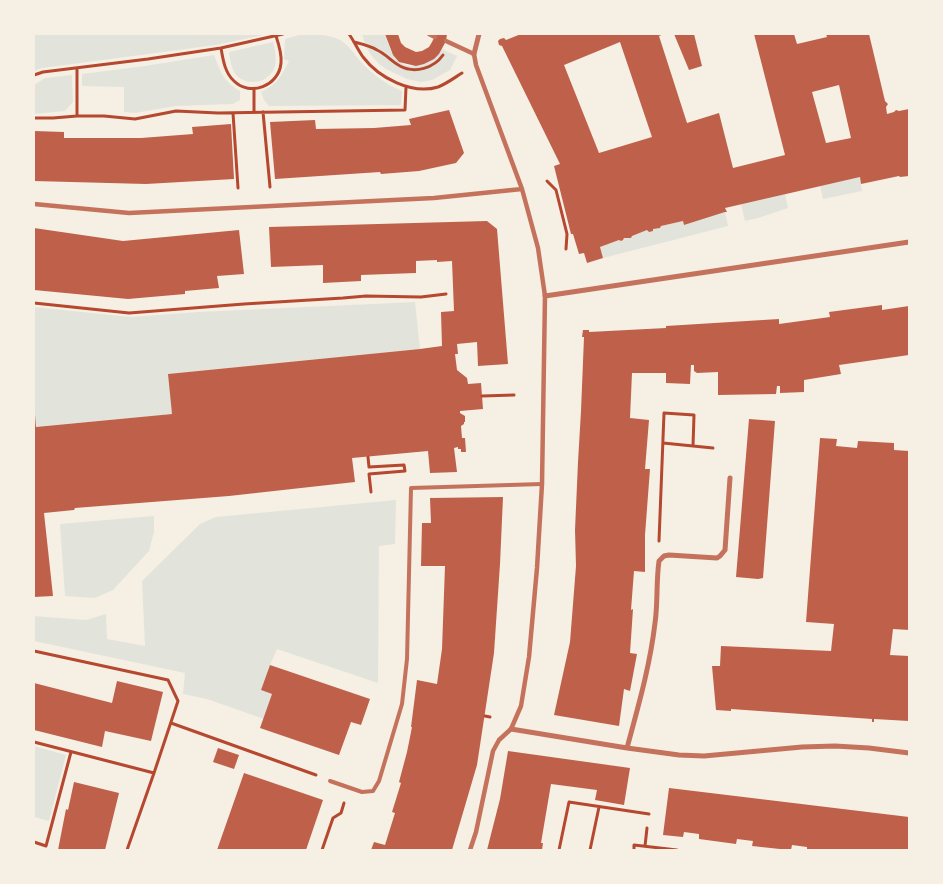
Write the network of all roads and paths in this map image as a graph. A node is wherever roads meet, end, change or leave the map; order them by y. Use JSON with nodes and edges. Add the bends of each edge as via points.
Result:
{"nodes":[{"id":1,"x":283,"y":34,"type":"edge"},
{"id":2,"x":349,"y":34,"type":"edge"},
{"id":3,"x":429,"y":34,"type":"edge"},
{"id":4,"x":479,"y":34,"type":"edge"},
{"id":5,"x":276,"y":36,"type":"junction"},
{"id":6,"x":435,"y":36,"type":"dead end"},
{"id":7,"x":446,"y":41,"type":"dead end"},
{"id":8,"x":354,"y":42,"type":"junction"},
{"id":9,"x":221,"y":48,"type":"junction"},
{"id":10,"x":445,"y":54,"type":"dead end"},
{"id":11,"x":474,"y":54,"type":"junction"},
{"id":12,"x":77,"y":68,"type":"junction"},
{"id":13,"x":462,"y":73,"type":"dead end"},
{"id":14,"x":34,"y":75,"type":"edge"},
{"id":15,"x":406,"y":87,"type":"junction"},
{"id":16,"x":254,"y":88,"type":"junction"},
{"id":17,"x":254,"y":112,"type":"junction"},
{"id":18,"x":263,"y":112,"type":"junction"},
{"id":19,"x":233,"y":113,"type":"junction"},
{"id":20,"x":77,"y":116,"type":"junction"},
{"id":21,"x":34,"y":118,"type":"edge"},
{"id":22,"x":547,"y":181,"type":"dead end"},
{"id":23,"x":270,"y":187,"type":"dead end"},
{"id":24,"x":238,"y":188,"type":"dead end"},
{"id":25,"x":522,"y":189,"type":"junction"},
{"id":26,"x":34,"y":204,"type":"edge"},
{"id":27,"x":909,"y":242,"type":"edge"},
{"id":28,"x":566,"y":249,"type":"dead end"},
{"id":29,"x":446,"y":294,"type":"dead end"},
{"id":30,"x":545,"y":296,"type":"junction"},
{"id":31,"x":34,"y":303,"type":"edge"},
{"id":32,"x":514,"y":395,"type":"dead end"},
{"id":33,"x":482,"y":396,"type":"dead end"},
{"id":34,"x":662,"y":443,"type":"junction"},
{"id":35,"x":693,"y":446,"type":"junction"},
{"id":36,"x":713,"y":448,"type":"dead end"},
{"id":37,"x":368,"y":456,"type":"dead end"},
{"id":38,"x":369,"y":467,"type":"junction"},
{"id":39,"x":369,"y":474,"type":"junction"},
{"id":40,"x":730,"y":478,"type":"dead end"},
{"id":41,"x":542,"y":484,"type":"junction"},
{"id":42,"x":371,"y":492,"type":"dead end"},
{"id":43,"x":662,"y":558,"type":"junction"},
{"id":44,"x":34,"y":651,"type":"edge"},
{"id":45,"x":485,"y":716,"type":"dead end"},
{"id":46,"x":490,"y":716,"type":"dead end"},
{"id":47,"x":171,"y":723,"type":"junction"},
{"id":48,"x":511,"y":729,"type":"junction"},
{"id":49,"x":34,"y":742,"type":"edge"},
{"id":50,"x":627,"y":748,"type":"junction"},
{"id":51,"x":71,"y":752,"type":"junction"},
{"id":52,"x":909,"y":752,"type":"edge"},
{"id":53,"x":154,"y":773,"type":"junction"},
{"id":54,"x":330,"y":781,"type":"joint"},
{"id":55,"x":350,"y":787,"type":"junction"},
{"id":56,"x":599,"y":806,"type":"junction"},
{"id":57,"x":649,"y":814,"type":"dead end"},
{"id":58,"x":647,"y":828,"type":"dead end"},
{"id":59,"x":34,"y":842,"type":"edge"},
{"id":60,"x":645,"y":846,"type":"junction"},
{"id":61,"x":127,"y":850,"type":"edge"},
{"id":62,"x":322,"y":850,"type":"edge"},
{"id":63,"x":470,"y":850,"type":"edge"},
{"id":64,"x":559,"y":850,"type":"edge"},
{"id":65,"x":590,"y":850,"type":"edge"},
{"id":66,"x":634,"y":850,"type":"edge"},
{"id":67,"x":677,"y":850,"type":"edge"}],
"edges":[{"from":1,"to":5,"type":"path"},
{"from":2,"to":8,"type":"path"},
{"from":3,"to":6,"type":"street"},
{"from":4,"to":11,"type":"street"},
{"from":5,"to":9,"type":"path"},
{"from":5,"to":16,"type":"path","via":[[281,54],[278,73],[264,86]]},
{"from":7,"to":11,"type":"street"},
{"from":8,"to":10,"type":"path","via":[[376,48],[395,64],[410,70],[427,68]]},
{"from":8,"to":15,"type":"path","via":[[378,71]]},
{"from":9,"to":12,"type":"path"},
{"from":9,"to":16,"type":"path","via":[[228,74],[239,85]]},
{"from":11,"to":25,"type":"street"},
{"from":12,"to":14,"type":"path"},
{"from":12,"to":20,"type":"path"},
{"from":13,"to":15,"type":"path","via":[[439,86]]},
{"from":15,"to":18,"type":"path","via":[[405,110]]},
{"from":16,"to":17,"type":"path"},
{"from":17,"to":18,"type":"path"},
{"from":17,"to":19,"type":"path"},
{"from":18,"to":23,"type":"path"},
{"from":19,"to":20,"type":"path","via":[[176,111],[135,119]]},
{"from":19,"to":24,"type":"path"},
{"from":20,"to":21,"type":"path"},
{"from":22,"to":28,"type":"path","via":[[556,190],[564,211]]},
{"from":25,"to":26,"type":"street","via":[[434,198],[129,213]]},
{"from":25,"to":30,"type":"street","via":[[538,248]]},
{"from":27,"to":30,"type":"street"},
{"from":29,"to":31,"type":"path","via":[[366,296],[129,313]]},
{"from":30,"to":41,"type":"street"},
{"from":32,"to":33,"type":"path"},
{"from":34,"to":35,"type":"path"},
{"from":34,"to":35,"type":"path","via":[[664,413],[694,415]]},
{"from":34,"to":43,"type":"path","via":[[659,540]]},
{"from":35,"to":36,"type":"path"},
{"from":37,"to":38,"type":"path"},
{"from":38,"to":39,"type":"path"},
{"from":38,"to":39,"type":"path","via":[[404,465],[405,471]]},
{"from":39,"to":42,"type":"path"},
{"from":40,"to":43,"type":"street","via":[[723,553],[717,558],[669,555]]},
{"from":41,"to":48,"type":"street","via":[[529,657],[521,706]]},
{"from":41,"to":55,"type":"lane","via":[[411,488],[407,659],[402,704],[380,782],[373,791],[362,792]]},
{"from":43,"to":50,"type":"street","via":[[658,566],[651,650]]},
{"from":44,"to":47,"type":"path","via":[[168,680],[178,701]]},
{"from":45,"to":46,"type":"path"},
{"from":47,"to":53,"type":"path"},
{"from":47,"to":54,"type":"path"},
{"from":48,"to":50,"type":"street"},
{"from":48,"to":63,"type":"street","via":[[498,740],[493,751]]},
{"from":49,"to":51,"type":"path"},
{"from":50,"to":52,"type":"street","via":[[704,756],[827,746]]},
{"from":51,"to":53,"type":"path"},
{"from":51,"to":59,"type":"path","via":[[46,846]]},
{"from":53,"to":61,"type":"path"},
{"from":54,"to":55,"type":"lane"},
{"from":55,"to":62,"type":"path","via":[[341,813],[333,818]]},
{"from":56,"to":57,"type":"path"},
{"from":56,"to":64,"type":"path","via":[[569,802]]},
{"from":56,"to":65,"type":"path"},
{"from":58,"to":60,"type":"path"},
{"from":60,"to":66,"type":"path","via":[[634,845]]},
{"from":60,"to":67,"type":"path"}]}
